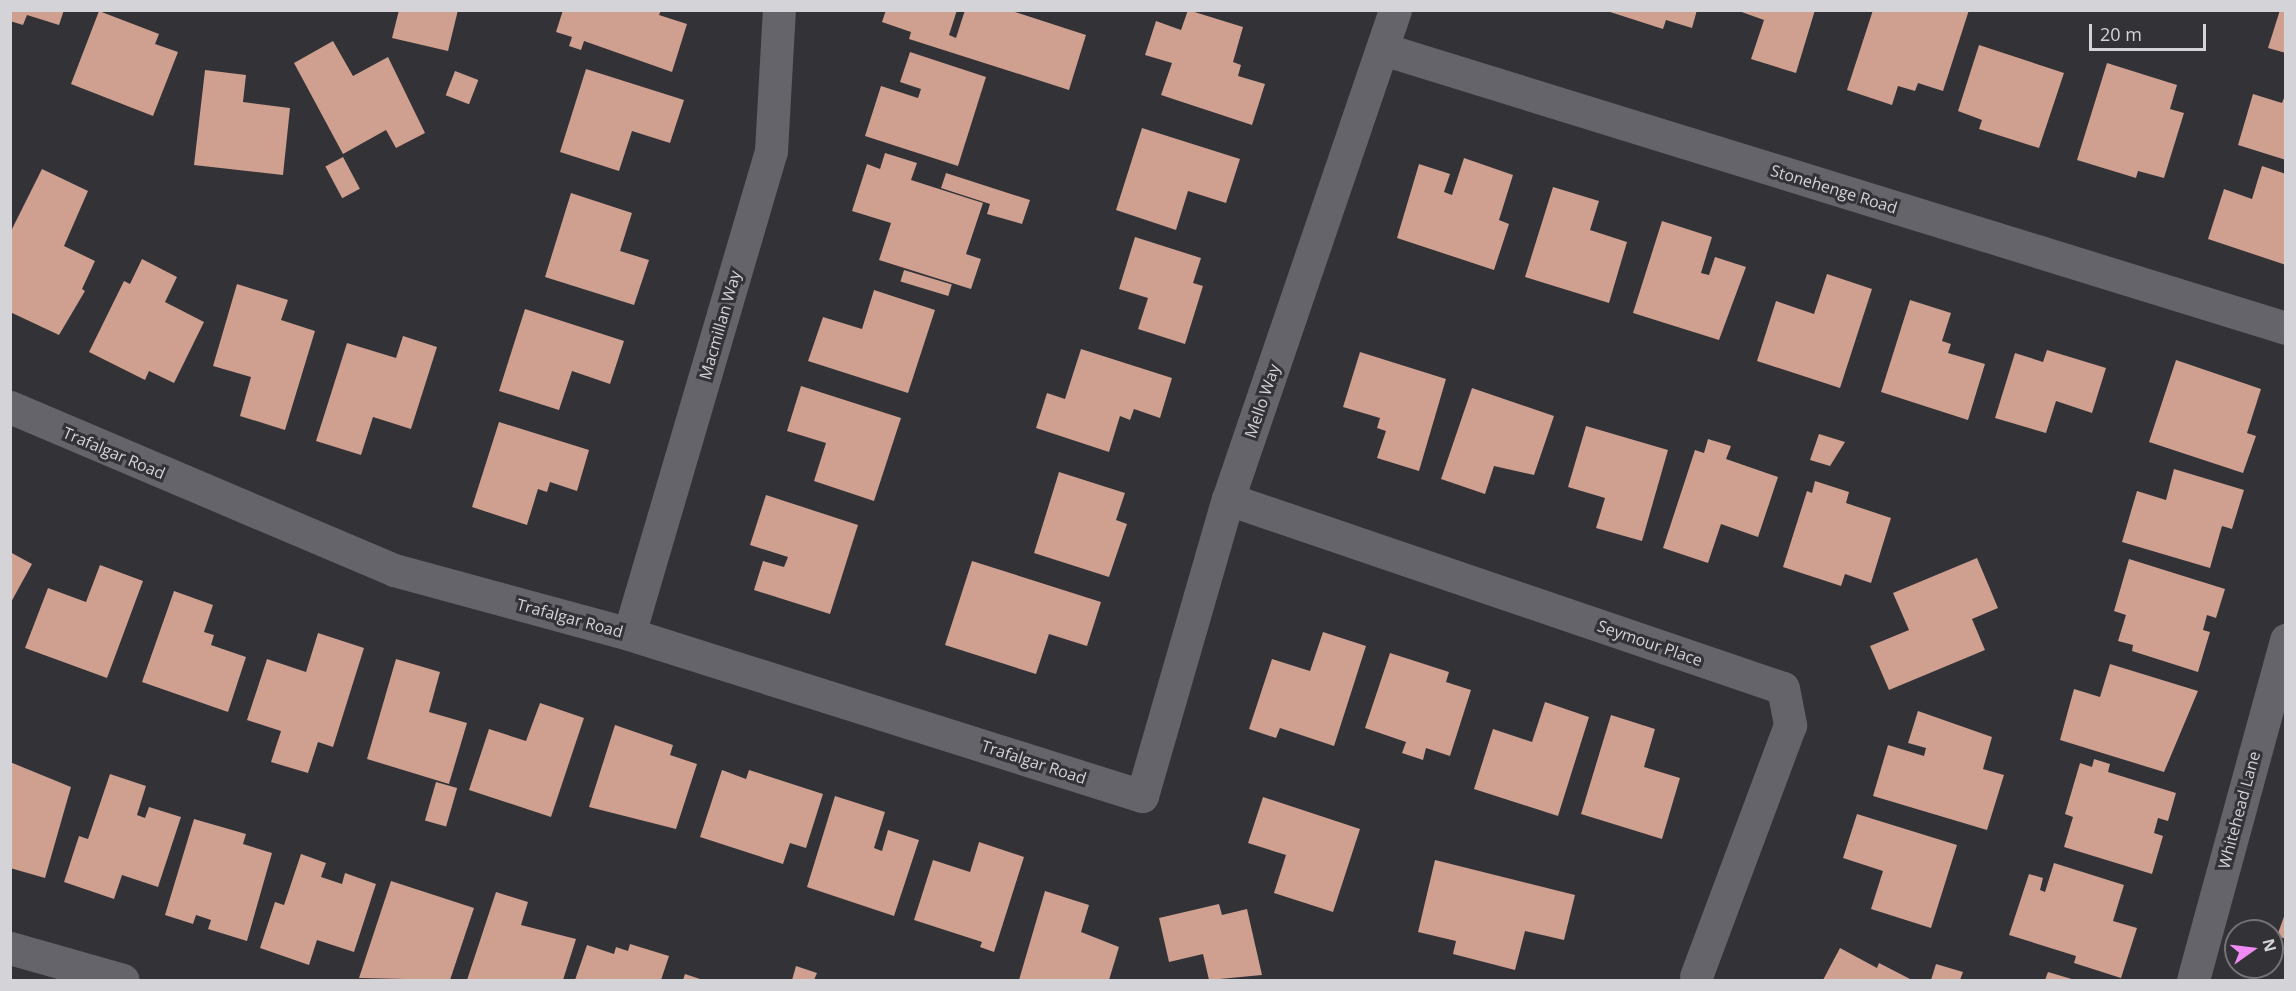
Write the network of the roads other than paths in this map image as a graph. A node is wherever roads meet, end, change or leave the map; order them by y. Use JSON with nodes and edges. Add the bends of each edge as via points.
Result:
{"nodes":[{"id":1,"x":779,"y":10,"type":"edge"},
{"id":2,"x":1395,"y":10,"type":"edge"},
{"id":3,"x":1383,"y":49,"type":"junction"},
{"id":4,"x":2286,"y":328,"type":"edge"},
{"id":5,"x":10,"y":408,"type":"edge"},
{"id":6,"x":1228,"y":499,"type":"junction"},
{"id":7,"x":629,"y":634,"type":"junction"},
{"id":8,"x":2286,"y":639,"type":"edge"},
{"id":9,"x":1142,"y":796,"type":"joint"},
{"id":10,"x":10,"y":948,"type":"edge"},
{"id":11,"x":1695,"y":976,"type":"dead end"},
{"id":12,"x":123,"y":981,"type":"edge"},
{"id":13,"x":2193,"y":981,"type":"edge"}],
"edges":[{"from":1,"to":7,"type":"street","name":"Macmillan Way","via":[[771,151]]},
{"from":2,"to":3,"type":"street","name":"Mello Way"},
{"from":3,"to":4,"type":"street","name":"Stonehenge Road"},
{"from":3,"to":6,"type":"street","name":"Mello Way"},
{"from":5,"to":7,"type":"street","name":"Trafalgar Road","via":[[394,570]]},
{"from":6,"to":9,"type":"street","name":"Mello Way"},
{"from":6,"to":11,"type":"street","name":"Seymour Place","via":[[1783,688],[1790,725]]},
{"from":7,"to":9,"type":"street","name":"Trafalgar Road"},
{"from":8,"to":13,"type":"street","name":"Whitehead Lane"},
{"from":10,"to":12,"type":"street"}]}
